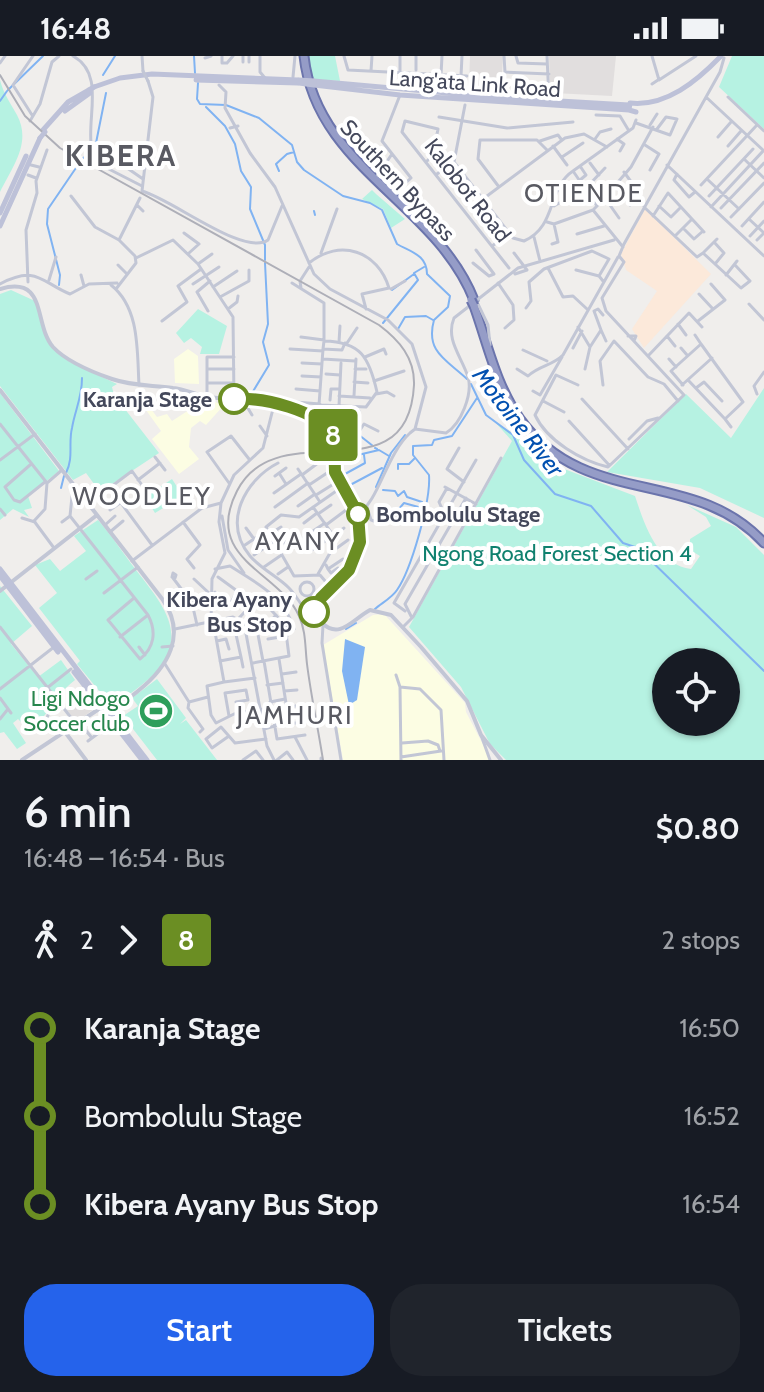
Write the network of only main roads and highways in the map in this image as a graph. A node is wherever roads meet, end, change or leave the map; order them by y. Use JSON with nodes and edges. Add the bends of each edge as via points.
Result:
{"nodes":[{"id":1,"x":300,"y":56,"type":"edge"},
{"id":2,"x":724,"y":57,"type":"edge"},
{"id":3,"x":245,"y":76,"type":"junction"},
{"id":4,"x":196,"y":78,"type":"junction"},
{"id":5,"x":298,"y":82,"type":"junction"},
{"id":6,"x":251,"y":83,"type":"junction"},
{"id":7,"x":358,"y":87,"type":"junction"},
{"id":8,"x":391,"y":87,"type":"junction"},
{"id":9,"x":92,"y":90,"type":"junction"},
{"id":10,"x":387,"y":94,"type":"junction"},
{"id":11,"x":633,"y":109,"type":"junction"},
{"id":12,"x":41,"y":134,"type":"junction"},
{"id":13,"x":8,"y":201,"type":"junction"},
{"id":14,"x":0,"y":213,"type":"edge"},
{"id":15,"x":0,"y":226,"type":"edge"},
{"id":16,"x":474,"y":303,"type":"junction"},
{"id":17,"x":764,"y":540,"type":"edge"},
{"id":18,"x":0,"y":569,"type":"edge"},
{"id":19,"x":0,"y":576,"type":"edge"},
{"id":20,"x":8,"y":583,"type":"junction"},
{"id":21,"x":119,"y":706,"type":"road end"},
{"id":22,"x":103,"y":707,"type":"junction"},
{"id":23,"x":111,"y":713,"type":"junction"},
{"id":24,"x":145,"y":760,"type":"edge"}],
"edges":[{"from":1,"to":16,"type":"highway","name":"Southern Bypass","via":[[322,117],[341,146],[430,233]]},
{"from":1,"to":16,"type":"highway","name":"Southern Bypass","via":[[314,107],[332,139],[429,236]]},
{"from":2,"to":11,"type":"main road","via":[[674,94]]},
{"from":2,"to":11,"type":"main road","via":[[718,69],[676,96]]},
{"from":3,"to":4,"type":"main road","name":"Lang'ata Link Road"},
{"from":3,"to":5,"type":"main road","name":"Lang'ata Link Road"},
{"from":3,"to":6,"type":"main road","via":[[230,79]]},
{"from":4,"to":6,"type":"main road","name":"Lang'ata Link Road"},
{"from":4,"to":9,"type":"main road","via":[[134,75]]},
{"from":5,"to":6,"type":"main road","name":"Lang'ata Link Road"},
{"from":5,"to":7,"type":"main road","name":"Lang'ata Link Road","bridge":true},
{"from":7,"to":8,"type":"main road","name":"Lang'ata Link Road"},
{"from":7,"to":10,"type":"main road","name":"Lang'ata Link Road"},
{"from":8,"to":10,"type":"main road","via":[[382,88]]},
{"from":8,"to":11,"type":"main road","name":"Lang'ata Link Road"},
{"from":9,"to":12,"type":"main road"},
{"from":9,"to":12,"type":"main road","via":[[68,102]]},
{"from":10,"to":11,"type":"main road","name":"Lang'ata Link Road"},
{"from":12,"to":13,"type":"main road"},
{"from":13,"to":14,"type":"main road"},
{"from":13,"to":15,"type":"main road"},
{"from":16,"to":17,"type":"highway","name":"Southern Bypass","via":[[486,345],[516,408],[558,452],[604,476],[705,498],[738,516]]},
{"from":16,"to":17,"type":"highway","name":"Southern Bypass","via":[[508,399],[545,445],[604,479],[715,506]]},
{"from":18,"to":20,"type":"main road"},
{"from":19,"to":20,"type":"main road"},
{"from":20,"to":22,"type":"main road"},
{"from":20,"to":22,"type":"main road"},
{"from":21,"to":23,"type":"main road"},
{"from":22,"to":23,"type":"main road"},
{"from":22,"to":24,"type":"main road"},
{"from":23,"to":24,"type":"main road"}]}
